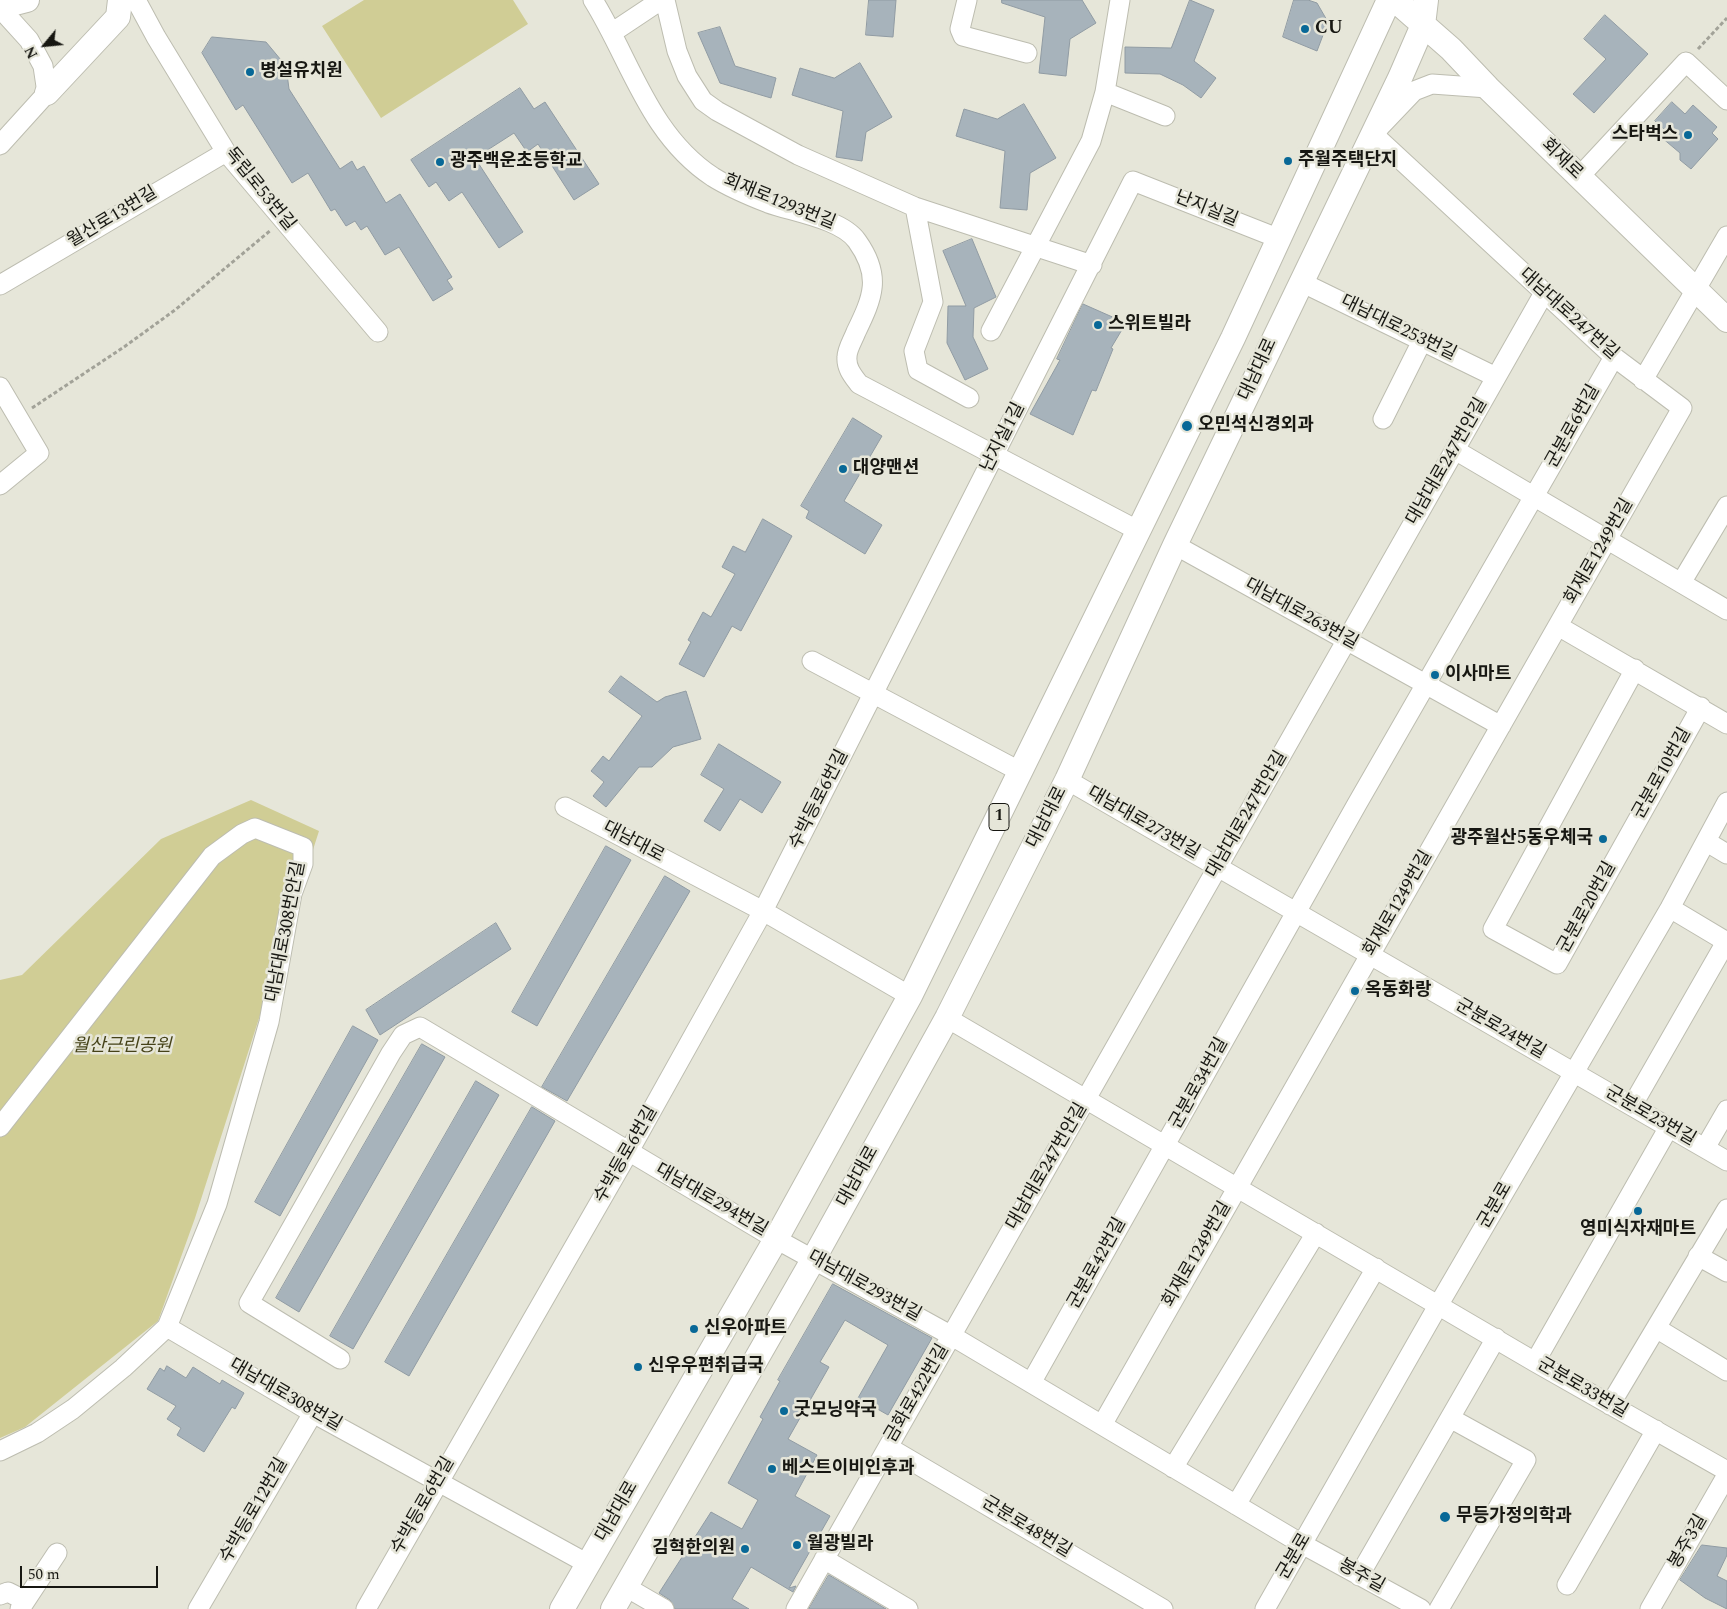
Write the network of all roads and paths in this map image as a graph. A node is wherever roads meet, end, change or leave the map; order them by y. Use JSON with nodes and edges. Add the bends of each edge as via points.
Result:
{"nodes":[{"id":1,"x":27,"y":0,"type":"edge"},
{"id":2,"x":120,"y":0,"type":"edge"},
{"id":3,"x":136,"y":0,"type":"edge"},
{"id":4,"x":593,"y":0,"type":"edge"},
{"id":5,"x":661,"y":0,"type":"edge"},
{"id":6,"x":665,"y":0,"type":"edge"},
{"id":7,"x":967,"y":0,"type":"edge"},
{"id":8,"x":1120,"y":0,"type":"edge"},
{"id":9,"x":1389,"y":0,"type":"edge"},
{"id":10,"x":1395,"y":0,"type":"edge"},
{"id":11,"x":1426,"y":0,"type":"edge"},
{"id":12,"x":0,"y":7,"type":"edge"},
{"id":13,"x":1727,"y":18,"type":"edge"},
{"id":14,"x":1423,"y":25,"type":"junction"},
{"id":15,"x":613,"y":32,"type":"junction"},
{"id":16,"x":1027,"y":53,"type":"dead end"},
{"id":17,"x":1686,"y":62,"type":"junction"},
{"id":18,"x":1488,"y":88,"type":"junction"},
{"id":19,"x":1105,"y":92,"type":"junction"},
{"id":20,"x":47,"y":93,"type":"junction"},
{"id":21,"x":1727,"y":100,"type":"edge"},
{"id":22,"x":1165,"y":116,"type":"dead end"},
{"id":23,"x":1373,"y":134,"type":"junction"},
{"id":24,"x":0,"y":145,"type":"edge"},
{"id":25,"x":226,"y":152,"type":"junction"},
{"id":26,"x":1579,"y":178,"type":"junction"},
{"id":27,"x":1133,"y":181,"type":"joint"},
{"id":28,"x":915,"y":207,"type":"junction"},
{"id":29,"x":283,"y":221,"type":"junction"},
{"id":30,"x":1727,"y":236,"type":"edge"},
{"id":31,"x":1280,"y":239,"type":"junction"},
{"id":32,"x":1036,"y":246,"type":"junction"},
{"id":33,"x":1092,"y":265,"type":"junction"},
{"id":34,"x":1301,"y":282,"type":"junction"},
{"id":35,"x":0,"y":285,"type":"edge"},
{"id":36,"x":1696,"y":292,"type":"junction"},
{"id":37,"x":1544,"y":293,"type":"junction"},
{"id":38,"x":1727,"y":320,"type":"edge"},
{"id":39,"x":991,"y":331,"type":"dead end"},
{"id":40,"x":378,"y":332,"type":"dead end"},
{"id":41,"x":1422,"y":341,"type":"junction"},
{"id":42,"x":1614,"y":357,"type":"junction"},
{"id":43,"x":1496,"y":377,"type":"junction"},
{"id":44,"x":1643,"y":380,"type":"junction"},
{"id":45,"x":0,"y":387,"type":"edge"},
{"id":46,"x":969,"y":398,"type":"dead end"},
{"id":47,"x":1682,"y":408,"type":"joint"},
{"id":48,"x":18,"y":417,"type":"junction"},
{"id":49,"x":1383,"y":419,"type":"dead end"},
{"id":50,"x":1454,"y":450,"type":"junction"},
{"id":51,"x":994,"y":457,"type":"junction"},
{"id":52,"x":0,"y":485,"type":"edge"},
{"id":53,"x":1535,"y":497,"type":"junction"},
{"id":54,"x":1727,"y":506,"type":"edge"},
{"id":55,"x":1139,"y":531,"type":"junction"},
{"id":56,"x":1607,"y":540,"type":"junction"},
{"id":57,"x":1175,"y":545,"type":"junction"},
{"id":58,"x":1681,"y":583,"type":"junction"},
{"id":59,"x":1727,"y":610,"type":"edge"},
{"id":60,"x":1558,"y":626,"type":"junction"},
{"id":61,"x":1347,"y":640,"type":"junction"},
{"id":62,"x":812,"y":661,"type":"dead end"},
{"id":63,"x":1635,"y":669,"type":"junction"},
{"id":64,"x":1426,"y":685,"type":"junction"},
{"id":65,"x":874,"y":694,"type":"junction"},
{"id":66,"x":1701,"y":707,"type":"junction"},
{"id":67,"x":1727,"y":724,"type":"edge"},
{"id":68,"x":1501,"y":726,"type":"junction"},
{"id":69,"x":1021,"y":772,"type":"junction"},
{"id":70,"x":1067,"y":780,"type":"junction"},
{"id":71,"x":1727,"y":802,"type":"edge"},
{"id":72,"x":565,"y":807,"type":"dead end"},
{"id":73,"x":1626,"y":841,"type":"joint"},
{"id":74,"x":1706,"y":842,"type":"junction"},
{"id":75,"x":1727,"y":854,"type":"edge"},
{"id":76,"x":1218,"y":867,"type":"junction"},
{"id":77,"x":1670,"y":908,"type":"junction"},
{"id":78,"x":763,"y":911,"type":"junction"},
{"id":79,"x":1296,"y":912,"type":"junction"},
{"id":80,"x":1727,"y":942,"type":"edge"},
{"id":81,"x":1370,"y":955,"type":"junction"},
{"id":82,"x":910,"y":996,"type":"junction"},
{"id":83,"x":947,"y":1018,"type":"junction"},
{"id":84,"x":1574,"y":1072,"type":"junction"},
{"id":85,"x":1086,"y":1099,"type":"junction"},
{"id":86,"x":1632,"y":1106,"type":"junction"},
{"id":87,"x":1727,"y":1110,"type":"edge"},
{"id":88,"x":0,"y":1127,"type":"edge"},
{"id":89,"x":1669,"y":1127,"type":"junction"},
{"id":90,"x":1165,"y":1145,"type":"junction"},
{"id":91,"x":1705,"y":1148,"type":"junction"},
{"id":92,"x":628,"y":1153,"type":"junction"},
{"id":93,"x":1727,"y":1161,"type":"edge"},
{"id":94,"x":1238,"y":1187,"type":"junction"},
{"id":95,"x":1727,"y":1209,"type":"edge"},
{"id":96,"x":1316,"y":1233,"type":"junction"},
{"id":97,"x":776,"y":1239,"type":"junction"},
{"id":98,"x":1698,"y":1256,"type":"junction"},
{"id":99,"x":813,"y":1260,"type":"junction"},
{"id":100,"x":1376,"y":1268,"type":"junction"},
{"id":101,"x":1727,"y":1272,"type":"edge"},
{"id":102,"x":1439,"y":1304,"type":"junction"},
{"id":103,"x":167,"y":1327,"type":"junction"},
{"id":104,"x":1656,"y":1328,"type":"junction"},
{"id":105,"x":952,"y":1336,"type":"junction"},
{"id":106,"x":1496,"y":1338,"type":"junction"},
{"id":107,"x":340,"y":1359,"type":"dead end"},
{"id":108,"x":1535,"y":1362,"type":"junction"},
{"id":109,"x":1727,"y":1371,"type":"edge"},
{"id":110,"x":1032,"y":1383,"type":"junction"},
{"id":111,"x":1610,"y":1405,"type":"junction"},
{"id":112,"x":313,"y":1413,"type":"junction"},
{"id":113,"x":1450,"y":1418,"type":"junction"},
{"id":114,"x":1102,"y":1425,"type":"junction"},
{"id":115,"x":1656,"y":1430,"type":"junction"},
{"id":116,"x":888,"y":1447,"type":"junction"},
{"id":117,"x":0,"y":1451,"type":"edge"},
{"id":118,"x":1173,"y":1468,"type":"junction"},
{"id":119,"x":1727,"y":1470,"type":"edge"},
{"id":120,"x":1727,"y":1475,"type":"edge"},
{"id":121,"x":438,"y":1482,"type":"junction"},
{"id":122,"x":1236,"y":1505,"type":"junction"},
{"id":123,"x":1302,"y":1544,"type":"junction"},
{"id":124,"x":57,"y":1553,"type":"dead end"},
{"id":125,"x":824,"y":1559,"type":"junction"},
{"id":126,"x":588,"y":1564,"type":"junction"},
{"id":127,"x":1359,"y":1576,"type":"junction"},
{"id":128,"x":1566,"y":1585,"type":"dead end"},
{"id":129,"x":626,"y":1587,"type":"junction"},
{"id":130,"x":0,"y":1595,"type":"edge"},
{"id":131,"x":22,"y":1605,"type":"edge"},
{"id":132,"x":198,"y":1609,"type":"edge"},
{"id":133,"x":366,"y":1609,"type":"edge"},
{"id":134,"x":562,"y":1609,"type":"edge"},
{"id":135,"x":613,"y":1609,"type":"edge"},
{"id":136,"x":664,"y":1609,"type":"edge"},
{"id":137,"x":796,"y":1609,"type":"edge"},
{"id":138,"x":908,"y":1609,"type":"edge"},
{"id":139,"x":1163,"y":1609,"type":"edge"},
{"id":140,"x":1265,"y":1609,"type":"edge"},
{"id":141,"x":1420,"y":1609,"type":"edge"},
{"id":142,"x":1439,"y":1609,"type":"edge"},
{"id":143,"x":1650,"y":1609,"type":"edge"}],
"edges":[{"from":1,"to":12,"type":"main road"},
{"from":2,"to":20,"type":"main road","via":[[118,16]]},
{"from":3,"to":25,"type":"street","name":"독립로53번길"},
{"from":4,"to":15,"type":"street","name":"회재로1293번길"},
{"from":5,"to":15,"type":"street"},
{"from":6,"to":28,"type":"street","via":[[677,51],[687,76],[704,101],[717,112],[798,156]]},
{"from":7,"to":16,"type":"street","via":[[960,29],[963,36]]},
{"from":8,"to":19,"type":"street"},
{"from":9,"to":31,"type":"main road","name":"대남대로","number":"1"},
{"from":10,"to":14,"type":"main road","name":"회재로"},
{"from":11,"to":14,"type":"main road","name":"대남대로"},
{"from":12,"to":20,"type":"street","via":[[29,40],[43,66]]},
{"from":13,"to":17,"type":"path"},
{"from":14,"to":18,"type":"main road","name":"회재로","via":[[1452,49]]},
{"from":14,"to":23,"type":"main road","name":"대남대로"},
{"from":15,"to":51,"type":"street","name":"회재로1293번길","via":[[633,79],[662,126],[680,148],[713,177],[766,202],[837,225],[856,239],[868,258],[874,279],[870,302],[847,358],[849,371],[859,384]]},
{"from":17,"to":21,"type":"street"},
{"from":17,"to":26,"type":"street"},
{"from":18,"to":23,"type":"street","via":[[1432,84],[1414,91]]},
{"from":18,"to":26,"type":"main road","name":"회재로"},
{"from":19,"to":22,"type":"street"},
{"from":19,"to":32,"type":"street","via":[[1092,141]]},
{"from":20,"to":24,"type":"street"},
{"from":23,"to":34,"type":"main road","name":"대남대로"},
{"from":23,"to":37,"type":"street","name":"대남대로247번길"},
{"from":25,"to":29,"type":"street","name":"독립로53번길"},
{"from":25,"to":35,"type":"street","name":"월산로13번길"},
{"from":26,"to":36,"type":"main road","name":"회재로"},
{"from":27,"to":31,"type":"street","name":"난지실길"},
{"from":27,"to":33,"type":"street","name":"난지실1길"},
{"from":28,"to":32,"type":"street"},
{"from":28,"to":46,"type":"street","via":[[933,302],[914,351],[918,370]]},
{"from":29,"to":40,"type":"street","name":"독립로53번길"},
{"from":29,"to":48,"type":"path","via":[[116,353]]},
{"from":30,"to":36,"type":"street"},
{"from":31,"to":55,"type":"main road","name":"대남대로","number":"1"},
{"from":32,"to":33,"type":"street"},
{"from":32,"to":39,"type":"street"},
{"from":33,"to":51,"type":"street","name":"난지실1길"},
{"from":34,"to":41,"type":"street","name":"대남대로253번길"},
{"from":34,"to":57,"type":"main road","name":"대남대로"},
{"from":36,"to":38,"type":"main road","name":"회재로"},
{"from":36,"to":44,"type":"street"},
{"from":37,"to":42,"type":"street","name":"대남대로247번길"},
{"from":37,"to":43,"type":"street","name":"대남대로247번안길"},
{"from":41,"to":43,"type":"street","name":"대남대로253번길"},
{"from":41,"to":49,"type":"street"},
{"from":42,"to":44,"type":"street","name":"대남대로247번길"},
{"from":42,"to":53,"type":"street","name":"군분로6번길"},
{"from":43,"to":50,"type":"street","name":"대남대로247번안길"},
{"from":44,"to":47,"type":"street","name":"대남대로247번길"},
{"from":45,"to":48,"type":"street"},
{"from":47,"to":56,"type":"street","name":"회재로1249번길"},
{"from":48,"to":52,"type":"street","via":[[39,453]]},
{"from":50,"to":53,"type":"street"},
{"from":50,"to":61,"type":"street","name":"대남대로247번안길"},
{"from":51,"to":55,"type":"street"},
{"from":51,"to":65,"type":"street","name":"난지실1길"},
{"from":53,"to":56,"type":"street"},
{"from":53,"to":64,"type":"street"},
{"from":54,"to":58,"type":"street"},
{"from":55,"to":69,"type":"main road","name":"대남대로","number":"1"},
{"from":56,"to":58,"type":"street"},
{"from":56,"to":60,"type":"street","name":"회재로1249번길"},
{"from":57,"to":61,"type":"street","name":"대남대로263번길"},
{"from":57,"to":70,"type":"main road","name":"대남대로"},
{"from":58,"to":59,"type":"street"},
{"from":60,"to":63,"type":"street","name":"군분로10번길"},
{"from":60,"to":68,"type":"street","name":"회재로1249번길"},
{"from":61,"to":64,"type":"street","name":"대남대로263번길"},
{"from":61,"to":76,"type":"street","name":"대남대로247번안길"},
{"from":62,"to":65,"type":"street"},
{"from":63,"to":66,"type":"street","name":"군분로10번길"},
{"from":63,"to":73,"type":"street","name":"군분로20번길","via":[[1493,928],[1557,964]]},
{"from":64,"to":68,"type":"street","name":"대남대로263번길"},
{"from":64,"to":79,"type":"street"},
{"from":65,"to":69,"type":"street"},
{"from":65,"to":78,"type":"street","name":"수박등로6번길"},
{"from":66,"to":67,"type":"street","name":"군분로10번길"},
{"from":66,"to":73,"type":"street","name":"군분로10번길"},
{"from":68,"to":81,"type":"street","name":"회재로1249번길"},
{"from":69,"to":82,"type":"main road","name":"대남대로","number":"1"},
{"from":70,"to":76,"type":"street","name":"대남대로273번길"},
{"from":70,"to":83,"type":"main road","name":"대남대로"},
{"from":71,"to":74,"type":"street","name":"군분로"},
{"from":72,"to":78,"type":"street","name":"대남대로"},
{"from":74,"to":75,"type":"street"},
{"from":74,"to":77,"type":"street","name":"군분로"},
{"from":76,"to":79,"type":"street","name":"대남대로273번길"},
{"from":76,"to":85,"type":"street","name":"대남대로247번안길"},
{"from":77,"to":80,"type":"street"},
{"from":77,"to":84,"type":"street","name":"군분로"},
{"from":78,"to":82,"type":"street","name":"대남대로"},
{"from":78,"to":92,"type":"street","name":"수박등로6번길"},
{"from":79,"to":81,"type":"street","name":"군분로24번길"},
{"from":79,"to":90,"type":"street","name":"군분로34번길"},
{"from":80,"to":86,"type":"street"},
{"from":81,"to":84,"type":"street","name":"군분로24번길"},
{"from":81,"to":94,"type":"street","name":"회재로1249번길"},
{"from":82,"to":97,"type":"main road","name":"대남대로","number":"1"},
{"from":83,"to":85,"type":"street"},
{"from":83,"to":99,"type":"main road","name":"대남대로"},
{"from":84,"to":86,"type":"street","name":"군분로23번길"},
{"from":84,"to":102,"type":"street","name":"군분로"},
{"from":85,"to":90,"type":"street"},
{"from":85,"to":105,"type":"street","name":"대남대로247번안길"},
{"from":86,"to":89,"type":"street","name":"군분로23번길"},
{"from":87,"to":91,"type":"street"},
{"from":88,"to":103,"type":"street","name":"대남대로308번안길","via":[[212,856],[256,828],[302,847],[303,864],[292,894],[267,1031],[218,1204]]},
{"from":89,"to":91,"type":"street","name":"군분로23번길"},
{"from":89,"to":108,"type":"street"},
{"from":90,"to":94,"type":"street","name":"군분로34번길"},
{"from":90,"to":110,"type":"street","name":"군분로42번길"},
{"from":91,"to":93,"type":"street","name":"군분로23번길"},
{"from":92,"to":97,"type":"street","name":"대남대로294번길"},
{"from":92,"to":107,"type":"street","name":"대남대로294번길","via":[[420,1027],[403,1035],[249,1303]]},
{"from":92,"to":121,"type":"street","name":"수박등로6번길"},
{"from":94,"to":96,"type":"street","name":"군분로34번길"},
{"from":94,"to":114,"type":"street","name":"회재로1249번길"},
{"from":95,"to":98,"type":"street"},
{"from":96,"to":100,"type":"street","name":"군분로34번길"},
{"from":96,"to":118,"type":"street"},
{"from":97,"to":99,"type":"street","name":"대남대로293번길"},
{"from":97,"to":126,"type":"main road","name":"대남대로","number":"1"},
{"from":98,"to":101,"type":"street"},
{"from":98,"to":104,"type":"street"},
{"from":99,"to":105,"type":"street","name":"대남대로293번길"},
{"from":99,"to":129,"type":"main road","name":"대남대로"},
{"from":100,"to":102,"type":"street","name":"군분로34번길"},
{"from":100,"to":122,"type":"street"},
{"from":102,"to":106,"type":"street","name":"군분로33번길"},
{"from":102,"to":123,"type":"street","name":"군분로"},
{"from":103,"to":112,"type":"street","name":"대남대로308번길"},
{"from":103,"to":117,"type":"street","via":[[73,1409],[37,1433]]},
{"from":104,"to":109,"type":"street"},
{"from":104,"to":111,"type":"street"},
{"from":105,"to":110,"type":"street"},
{"from":105,"to":116,"type":"street","name":"금화로422번길"},
{"from":106,"to":108,"type":"street","name":"군분로33번길"},
{"from":106,"to":113,"type":"street"},
{"from":108,"to":111,"type":"street","name":"군분로33번길"},
{"from":110,"to":114,"type":"street"},
{"from":111,"to":115,"type":"street","name":"군분로33번길"},
{"from":112,"to":121,"type":"street","name":"대남대로308번길"},
{"from":112,"to":132,"type":"street","name":"수박등로12번길"},
{"from":113,"to":127,"type":"street"},
{"from":113,"to":142,"type":"street","via":[[1526,1460]]},
{"from":114,"to":118,"type":"street"},
{"from":115,"to":119,"type":"street","name":"군분로33번길"},
{"from":115,"to":128,"type":"street"},
{"from":116,"to":125,"type":"street","name":"금화로422번길"},
{"from":116,"to":139,"type":"street","name":"군분로48번길"},
{"from":118,"to":122,"type":"street"},
{"from":120,"to":143,"type":"street","name":"봉주3길"},
{"from":121,"to":126,"type":"street","name":"대남대로308번길"},
{"from":121,"to":133,"type":"street","name":"수박등로6번길"},
{"from":122,"to":123,"type":"street"},
{"from":123,"to":127,"type":"street","name":"봉주길"},
{"from":123,"to":140,"type":"street","name":"군분로"},
{"from":124,"to":131,"type":"street"},
{"from":125,"to":137,"type":"street","name":"금화로422번길"},
{"from":125,"to":138,"type":"street"},
{"from":126,"to":134,"type":"main road","name":"대남대로","number":"1"},
{"from":127,"to":141,"type":"street","name":"봉주길"},
{"from":129,"to":135,"type":"main road","name":"대남대로"},
{"from":129,"to":136,"type":"street"},
{"from":130,"to":131,"type":"street","via":[[8,1592]]}]}
